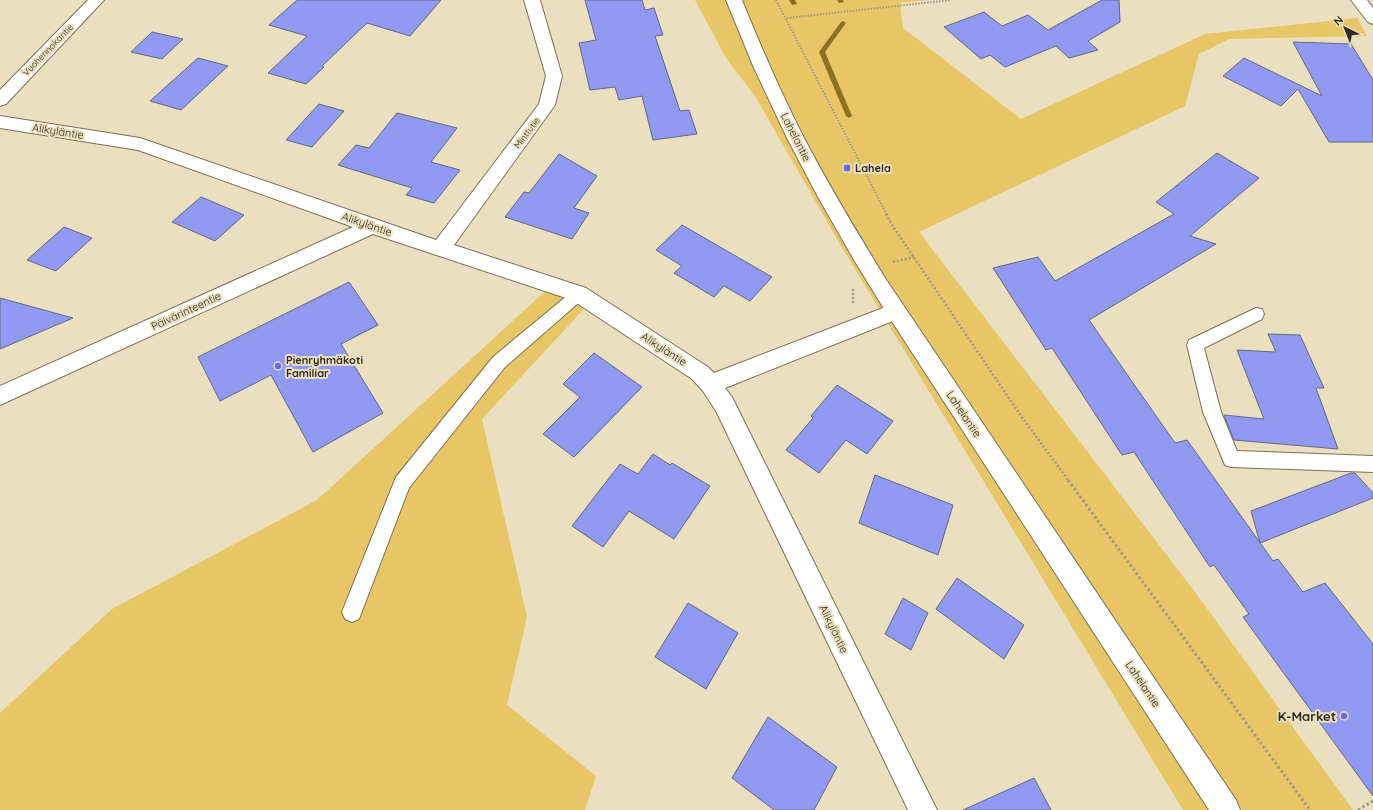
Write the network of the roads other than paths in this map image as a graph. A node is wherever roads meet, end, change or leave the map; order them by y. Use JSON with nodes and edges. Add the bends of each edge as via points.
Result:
{"nodes":[{"id":1,"x":96,"y":0,"type":"edge"},
{"id":2,"x":532,"y":0,"type":"edge"},
{"id":3,"x":734,"y":0,"type":"edge"},
{"id":4,"x":1359,"y":0,"type":"edge"},
{"id":5,"x":1373,"y":19,"type":"edge"},
{"id":6,"x":0,"y":100,"type":"edge"},
{"id":7,"x":0,"y":122,"type":"edge"},
{"id":8,"x":372,"y":226,"type":"junction"},
{"id":9,"x":441,"y":248,"type":"junction"},
{"id":10,"x":579,"y":294,"type":"junction"},
{"id":11,"x":896,"y":311,"type":"junction"},
{"id":12,"x":1256,"y":314,"type":"dead end"},
{"id":13,"x":711,"y":384,"type":"junction"},
{"id":14,"x":0,"y":396,"type":"edge"},
{"id":15,"x":1373,"y":464,"type":"edge"},
{"id":16,"x":352,"y":612,"type":"dead end"},
{"id":17,"x":923,"y":810,"type":"edge"},
{"id":18,"x":1226,"y":810,"type":"edge"}],
"edges":[{"from":1,"to":6,"type":"street","name":"Vuohennokantie"},
{"from":2,"to":9,"type":"street","name":"Minttutie","via":[[554,76],[548,105]]},
{"from":3,"to":11,"type":"street","name":"Lahelantie","via":[[767,79],[816,177]]},
{"from":4,"to":5,"type":"street"},
{"from":7,"to":8,"type":"street","name":"Alikyläntie","via":[[140,144]]},
{"from":8,"to":9,"type":"street","name":"Alikyläntie"},
{"from":8,"to":14,"type":"street","name":"Päivärinteentie"},
{"from":9,"to":10,"type":"street","name":"Alikyläntie"},
{"from":10,"to":13,"type":"street","name":"Alikyläntie","via":[[700,373]]},
{"from":10,"to":16,"type":"lane","via":[[499,362],[402,483]]},
{"from":11,"to":13,"type":"street"},
{"from":11,"to":18,"type":"street","name":"Lahelantie"},
{"from":12,"to":15,"type":"lane","via":[[1195,345],[1212,412],[1231,459]]},
{"from":13,"to":17,"type":"street","name":"Alikyläntie","via":[[724,404]]}]}
